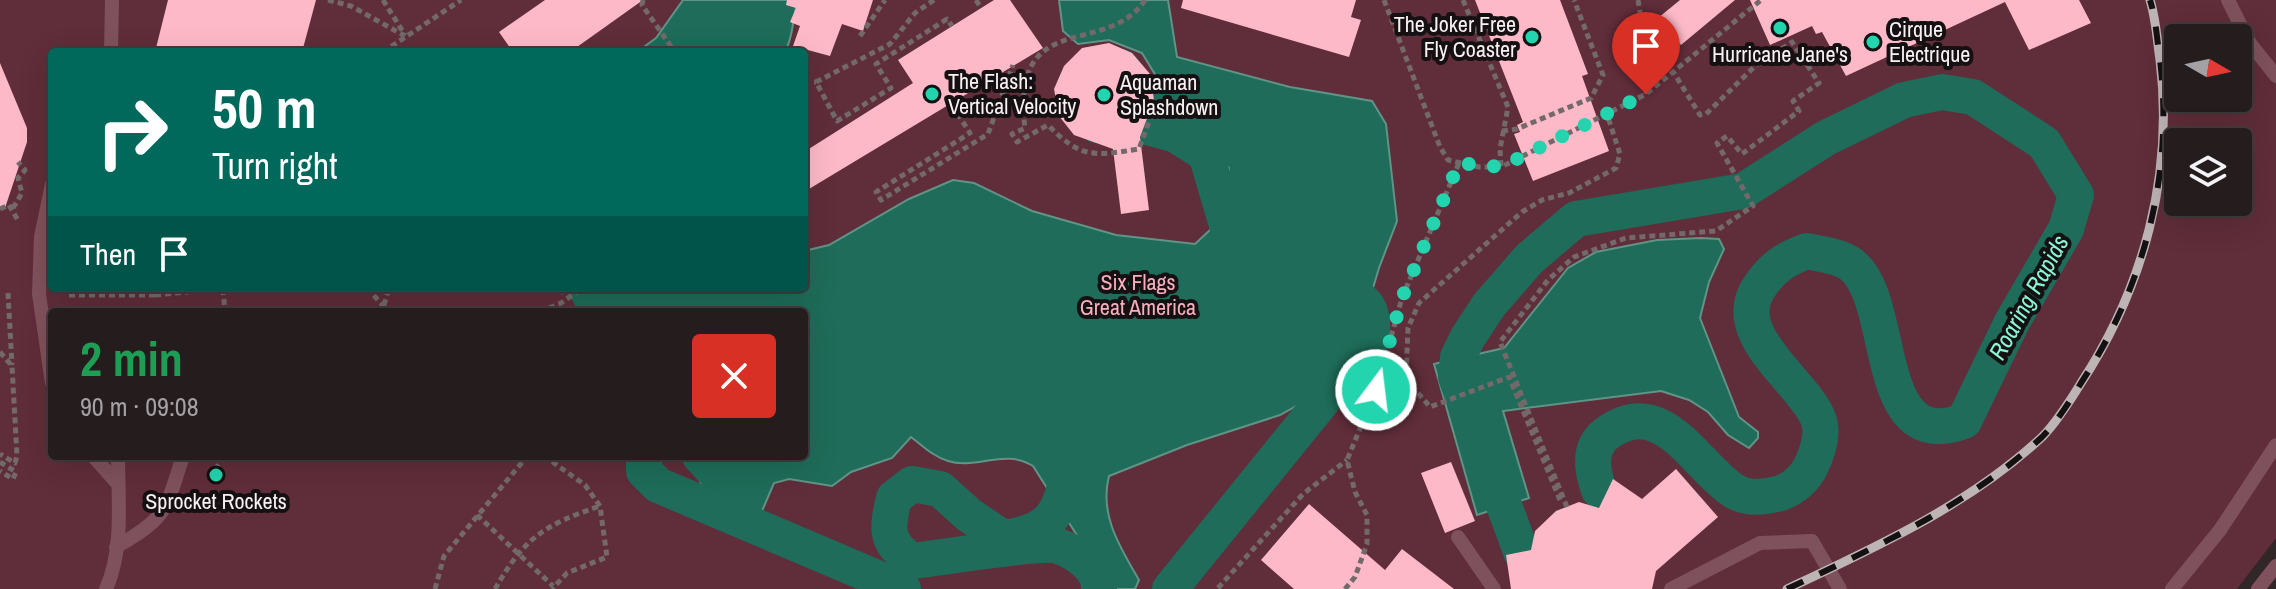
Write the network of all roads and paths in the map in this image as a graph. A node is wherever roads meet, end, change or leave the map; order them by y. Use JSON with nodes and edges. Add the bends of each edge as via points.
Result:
{"nodes":[{"id":1,"x":112,"y":0,"type":"edge"},
{"id":2,"x":328,"y":0,"type":"edge"},
{"id":3,"x":383,"y":0,"type":"edge"},
{"id":4,"x":461,"y":0,"type":"edge"},
{"id":5,"x":643,"y":0,"type":"edge"},
{"id":6,"x":885,"y":0,"type":"edge"},
{"id":7,"x":934,"y":0,"type":"edge"},
{"id":8,"x":976,"y":0,"type":"edge"},
{"id":9,"x":1145,"y":0,"type":"edge"},
{"id":10,"x":1384,"y":0,"type":"edge"},
{"id":11,"x":1463,"y":0,"type":"edge"},
{"id":12,"x":1574,"y":0,"type":"edge"},
{"id":13,"x":1638,"y":0,"type":"edge"},
{"id":14,"x":1761,"y":0,"type":"edge"},
{"id":15,"x":2228,"y":0,"type":"edge"},
{"id":16,"x":981,"y":8,"type":"dead end"},
{"id":17,"x":952,"y":26,"type":"dead end"},
{"id":18,"x":405,"y":36,"type":"junction"},
{"id":19,"x":860,"y":36,"type":"dead end"},
{"id":20,"x":111,"y":48,"type":"edge"},
{"id":21,"x":388,"y":48,"type":"edge"},
{"id":22,"x":672,"y":48,"type":"edge"},
{"id":23,"x":1013,"y":65,"type":"dead end"},
{"id":24,"x":1674,"y":73,"type":"junction"},
{"id":25,"x":2276,"y":76,"type":"edge"},
{"id":26,"x":808,"y":82,"type":"edge"},
{"id":27,"x":816,"y":82,"type":"junction"},
{"id":28,"x":1646,"y":94,"type":"junction"},
{"id":29,"x":952,"y":105,"type":"dead end"},
{"id":30,"x":1607,"y":114,"type":"junction"},
{"id":31,"x":1148,"y":115,"type":"dead end"},
{"id":32,"x":1502,"y":131,"type":"junction"},
{"id":33,"x":18,"y":162,"type":"dead end"},
{"id":34,"x":1459,"y":163,"type":"junction"},
{"id":35,"x":1501,"y":167,"type":"junction"},
{"id":36,"x":48,"y":203,"type":"edge"},
{"id":37,"x":13,"y":208,"type":"dead end"},
{"id":38,"x":190,"y":292,"type":"edge"},
{"id":39,"x":371,"y":292,"type":"edge"},
{"id":40,"x":388,"y":292,"type":"edge"},
{"id":41,"x":576,"y":292,"type":"edge"},
{"id":42,"x":8,"y":293,"type":"dead end"},
{"id":43,"x":69,"y":295,"type":"dead end"},
{"id":44,"x":384,"y":306,"type":"joint"},
{"id":45,"x":549,"y":308,"type":"edge"},
{"id":46,"x":0,"y":352,"type":"edge"},
{"id":47,"x":48,"y":356,"type":"edge"},
{"id":48,"x":12,"y":366,"type":"junction"},
{"id":49,"x":2276,"y":445,"type":"edge"},
{"id":50,"x":0,"y":454,"type":"edge"},
{"id":51,"x":97,"y":460,"type":"edge"},
{"id":52,"x":118,"y":460,"type":"edge"},
{"id":53,"x":182,"y":460,"type":"edge"},
{"id":54,"x":221,"y":460,"type":"edge"},
{"id":55,"x":524,"y":460,"type":"edge"},
{"id":56,"x":550,"y":460,"type":"edge"},
{"id":57,"x":1347,"y":460,"type":"junction"},
{"id":58,"x":0,"y":462,"type":"edge"},
{"id":59,"x":0,"y":471,"type":"edge"},
{"id":60,"x":210,"y":478,"type":"dead end"},
{"id":61,"x":118,"y":484,"type":"junction"},
{"id":62,"x":600,"y":506,"type":"junction"},
{"id":63,"x":477,"y":515,"type":"junction"},
{"id":64,"x":1458,"y":537,"type":"dead end"},
{"id":65,"x":116,"y":547,"type":"junction"},
{"id":66,"x":517,"y":552,"type":"junction"},
{"id":67,"x":2276,"y":566,"type":"edge"},
{"id":68,"x":553,"y":588,"type":"edge"},
{"id":69,"x":106,"y":589,"type":"edge"},
{"id":70,"x":435,"y":589,"type":"edge"},
{"id":71,"x":495,"y":589,"type":"edge"},
{"id":72,"x":1218,"y":589,"type":"edge"},
{"id":73,"x":1345,"y":589,"type":"edge"},
{"id":74,"x":1494,"y":589,"type":"edge"},
{"id":75,"x":1671,"y":589,"type":"edge"},
{"id":76,"x":1840,"y":589,"type":"edge"},
{"id":77,"x":2172,"y":589,"type":"edge"},
{"id":78,"x":2258,"y":589,"type":"edge"}],
"edges":[{"from":1,"to":20,"type":"lane"},
{"from":2,"to":18,"type":"path","via":[[351,6]]},
{"from":3,"to":18,"type":"path"},
{"from":4,"to":18,"type":"path"},
{"from":5,"to":22,"type":"path"},
{"from":6,"to":19,"type":"path"},
{"from":7,"to":27,"type":"path","via":[[915,13],[890,44]]},
{"from":8,"to":16,"type":"path"},
{"from":9,"to":31,"type":"path","via":[[1134,17],[1038,54],[1021,92],[1025,128],[1012,134],[1017,142],[1048,125],[1069,146],[1094,156],[1139,149]]},
{"from":10,"to":34,"type":"path","via":[[1440,147],[1448,160]]},
{"from":11,"to":32,"type":"path","via":[[1508,107]]},
{"from":12,"to":32,"type":"path","via":[[1603,75],[1591,98]]},
{"from":13,"to":28,"type":"path","via":[[1649,68]]},
{"from":14,"to":24,"type":"path"},
{"from":15,"to":25,"type":"lane","via":[[2249,42]]},
{"from":17,"to":27,"type":"path","via":[[947,19],[876,64],[891,88],[837,121]]},
{"from":18,"to":21,"type":"path"},
{"from":23,"to":29,"type":"path","via":[[988,134],[881,200],[876,192],[970,133]]},
{"from":24,"to":28,"type":"path"},
{"from":24,"to":30,"type":"path","via":[[1700,115],[1756,65],[1792,42],[1819,83],[1793,101],[1799,111],[1742,154],[1727,136],[1717,143],[1753,206],[1716,231],[1626,238],[1574,257],[1548,280],[1500,342],[1565,508],[1509,377],[1430,407],[1406,379],[1408,328],[1419,303],[1522,212],[1616,168],[1620,154]]},
{"from":26,"to":27,"type":"path"},
{"from":28,"to":30,"type":"path"},
{"from":30,"to":35,"type":"path"},
{"from":32,"to":35,"type":"path"},
{"from":33,"to":37,"type":"path","via":[[25,170],[18,178],[22,193]]},
{"from":34,"to":35,"type":"path"},
{"from":34,"to":57,"type":"path","via":[[1402,298],[1376,390]]},
{"from":36,"to":47,"type":"lane","via":[[39,294]]},
{"from":38,"to":43,"type":"path","bridge":true},
{"from":39,"to":44,"type":"path"},
{"from":40,"to":44,"type":"path"},
{"from":41,"to":45,"type":"path"},
{"from":42,"to":48,"type":"path"},
{"from":46,"to":48,"type":"path"},
{"from":48,"to":50,"type":"path","via":[[15,463]]},
{"from":49,"to":77,"type":"lane","via":[[2220,530]]},
{"from":51,"to":61,"type":"lane"},
{"from":52,"to":61,"type":"lane"},
{"from":53,"to":65,"type":"lane","via":[[153,525]]},
{"from":54,"to":60,"type":"path"},
{"from":55,"to":63,"type":"path"},
{"from":56,"to":62,"type":"path","via":[[585,485]]},
{"from":57,"to":72,"type":"path","via":[[1303,494]]},
{"from":57,"to":73,"type":"path","via":[[1367,515],[1367,544]]},
{"from":58,"to":59,"type":"path","via":[[16,472],[13,479]]},
{"from":61,"to":65,"type":"lane"},
{"from":62,"to":66,"type":"path","via":[[556,521]]},
{"from":62,"to":68,"type":"path","via":[[607,557],[567,573]]},
{"from":63,"to":66,"type":"path"},
{"from":63,"to":70,"type":"path","via":[[444,556]]},
{"from":64,"to":74,"type":"lane"},
{"from":65,"to":69,"type":"lane"},
{"from":66,"to":68,"type":"path"},
{"from":66,"to":71,"type":"path"},
{"from":67,"to":78,"type":"lane"},
{"from":75,"to":76,"type":"lane","via":[[1760,543],[1812,541]]}]}
